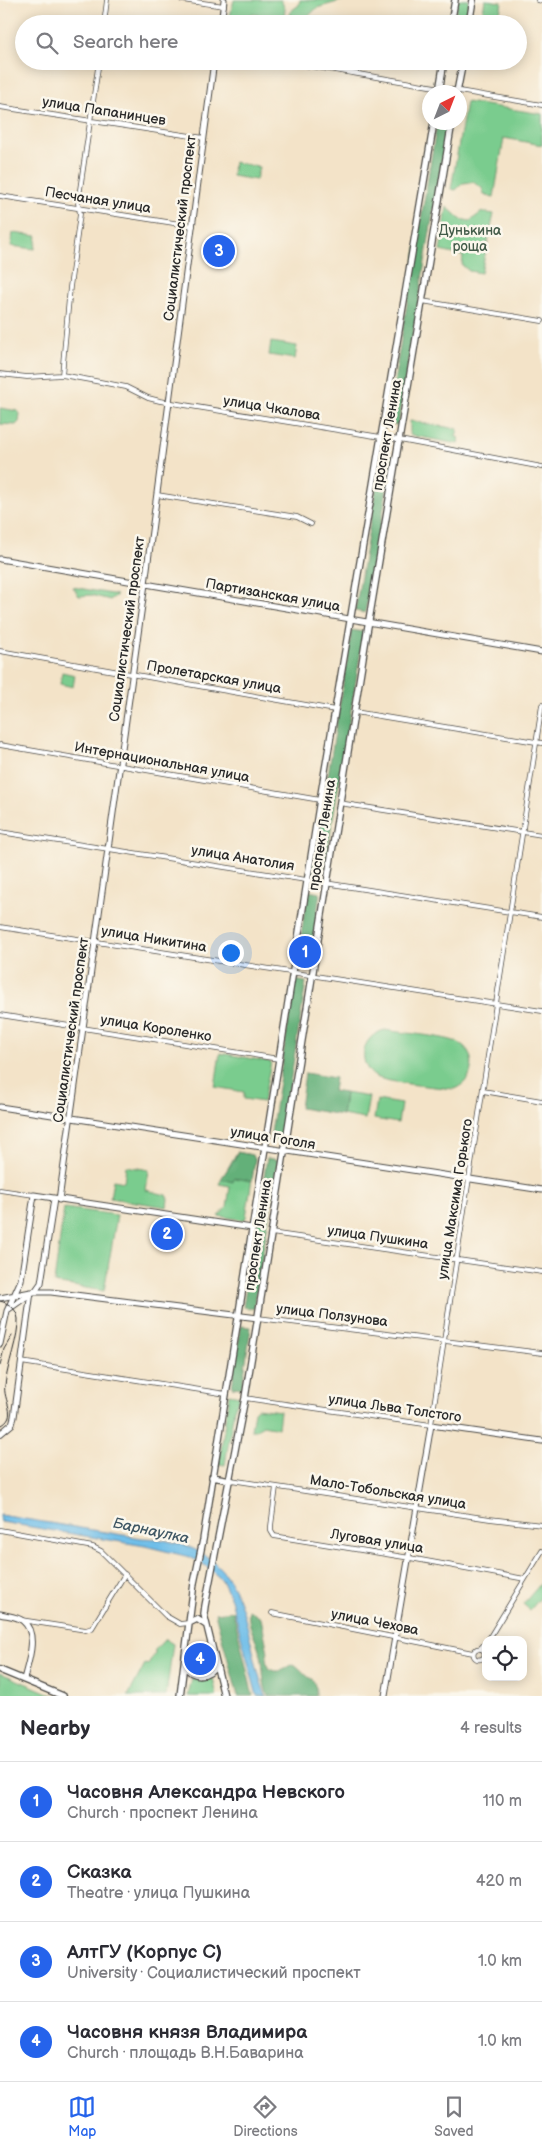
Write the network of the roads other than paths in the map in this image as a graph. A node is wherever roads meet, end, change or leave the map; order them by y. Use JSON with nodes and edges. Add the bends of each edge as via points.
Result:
{"nodes":[{"id":1,"x":107,"y":0,"type":"edge"},
{"id":2,"x":182,"y":0,"type":"edge"},
{"id":3,"x":455,"y":0,"type":"edge"},
{"id":4,"x":473,"y":0,"type":"edge"},
{"id":5,"x":538,"y":0,"type":"edge"},
{"id":6,"x":542,"y":1,"type":"edge"},
{"id":7,"x":224,"y":3,"type":"edge"},
{"id":8,"x":105,"y":15,"type":"edge"},
{"id":9,"x":452,"y":15,"type":"edge"},
{"id":10,"x":470,"y":15,"type":"edge"},
{"id":11,"x":97,"y":70,"type":"edge"},
{"id":12,"x":213,"y":70,"type":"edge"},
{"id":13,"x":330,"y":70,"type":"edge"},
{"id":14,"x":442,"y":70,"type":"edge"},
{"id":15,"x":461,"y":70,"type":"edge"},
{"id":16,"x":440,"y":85,"type":"edge"},
{"id":17,"x":458,"y":85,"type":"edge"},
{"id":18,"x":422,"y":87,"type":"edge"},
{"id":19,"x":467,"y":94,"type":"edge"},
{"id":20,"x":542,"y":105,"type":"edge"},
{"id":21,"x":0,"y":107,"type":"edge"},
{"id":22,"x":91,"y":120,"type":"junction"},
{"id":23,"x":433,"y":130,"type":"edge"},
{"id":24,"x":451,"y":130,"type":"edge"},
{"id":25,"x":204,"y":138,"type":"junction"},
{"id":26,"x":0,"y":196,"type":"edge"},
{"id":27,"x":78,"y":208,"type":"junction"},
{"id":28,"x":193,"y":226,"type":"junction"},
{"id":29,"x":422,"y":301,"type":"junction"},
{"id":30,"x":542,"y":321,"type":"edge"},
{"id":31,"x":0,"y":374,"type":"edge"},
{"id":32,"x":62,"y":375,"type":"junction"},
{"id":33,"x":169,"y":402,"type":"junction"},
{"id":34,"x":381,"y":437,"type":"junction"},
{"id":35,"x":399,"y":440,"type":"junction"},
{"id":36,"x":542,"y":467,"type":"edge"},
{"id":37,"x":156,"y":495,"type":"junction"},
{"id":38,"x":311,"y":524,"type":"dead end"},
{"id":39,"x":0,"y":559,"type":"edge"},
{"id":40,"x":145,"y":584,"type":"junction"},
{"id":41,"x":350,"y":621,"type":"junction"},
{"id":42,"x":368,"y":623,"type":"junction"},
{"id":43,"x":0,"y":651,"type":"edge"},
{"id":44,"x":542,"y":652,"type":"edge"},
{"id":45,"x":132,"y":675,"type":"junction"},
{"id":46,"x":542,"y":705,"type":"edge"},
{"id":47,"x":335,"y":710,"type":"junction"},
{"id":48,"x":355,"y":712,"type":"junction"},
{"id":49,"x":536,"y":742,"type":"junction"},
{"id":50,"x":542,"y":743,"type":"edge"},
{"id":51,"x":0,"y":745,"type":"edge"},
{"id":52,"x":119,"y":766,"type":"junction"},
{"id":53,"x":320,"y":800,"type":"junction"},
{"id":54,"x":339,"y":803,"type":"junction"},
{"id":55,"x":0,"y":832,"type":"edge"},
{"id":56,"x":522,"y":832,"type":"junction"},
{"id":57,"x":542,"y":835,"type":"edge"},
{"id":58,"x":107,"y":849,"type":"junction"},
{"id":59,"x":308,"y":880,"type":"junction"},
{"id":60,"x":327,"y":883,"type":"junction"},
{"id":61,"x":509,"y":912,"type":"junction"},
{"id":62,"x":542,"y":917,"type":"edge"},
{"id":63,"x":0,"y":927,"type":"edge"},
{"id":64,"x":95,"y":942,"type":"junction"},
{"id":65,"x":293,"y":972,"type":"junction"},
{"id":66,"x":312,"y":976,"type":"junction"},
{"id":67,"x":495,"y":1004,"type":"junction"},
{"id":68,"x":542,"y":1011,"type":"edge"},
{"id":69,"x":0,"y":1015,"type":"edge"},
{"id":70,"x":83,"y":1028,"type":"junction"},
{"id":71,"x":279,"y":1059,"type":"junction"},
{"id":72,"x":483,"y":1091,"type":"junction"},
{"id":73,"x":542,"y":1102,"type":"edge"},
{"id":74,"x":0,"y":1107,"type":"edge"},
{"id":75,"x":71,"y":1118,"type":"junction"},
{"id":76,"x":265,"y":1149,"type":"junction"},
{"id":77,"x":284,"y":1152,"type":"junction"},
{"id":78,"x":468,"y":1179,"type":"junction"},
{"id":79,"x":0,"y":1190,"type":"edge"},
{"id":80,"x":542,"y":1190,"type":"edge"},
{"id":81,"x":34,"y":1195,"type":"junction"},
{"id":82,"x":56,"y":1199,"type":"junction"},
{"id":83,"x":252,"y":1228,"type":"junction"},
{"id":84,"x":271,"y":1233,"type":"junction"},
{"id":85,"x":457,"y":1259,"type":"junction"},
{"id":86,"x":542,"y":1272,"type":"edge"},
{"id":87,"x":20,"y":1280,"type":"junction"},
{"id":88,"x":31,"y":1292,"type":"junction"},
{"id":89,"x":14,"y":1296,"type":"junction"},
{"id":90,"x":0,"y":1298,"type":"edge"},
{"id":91,"x":4,"y":1311,"type":"edge"},
{"id":92,"x":238,"y":1315,"type":"junction"},
{"id":93,"x":258,"y":1318,"type":"junction"},
{"id":94,"x":444,"y":1340,"type":"junction"},
{"id":95,"x":0,"y":1344,"type":"edge"},
{"id":96,"x":542,"y":1353,"type":"edge"},
{"id":97,"x":21,"y":1362,"type":"junction"},
{"id":98,"x":226,"y":1394,"type":"junction"},
{"id":99,"x":245,"y":1398,"type":"junction"},
{"id":100,"x":431,"y":1425,"type":"junction"},
{"id":101,"x":0,"y":1434,"type":"edge"},
{"id":102,"x":542,"y":1441,"type":"edge"},
{"id":103,"x":212,"y":1477,"type":"junction"},
{"id":104,"x":230,"y":1480,"type":"junction"},
{"id":105,"x":276,"y":1487,"type":"junction"},
{"id":106,"x":417,"y":1508,"type":"junction"},
{"id":107,"x":542,"y":1525,"type":"edge"},
{"id":108,"x":0,"y":1530,"type":"edge"},
{"id":109,"x":542,"y":1552,"type":"edge"},
{"id":110,"x":410,"y":1558,"type":"junction"},
{"id":111,"x":125,"y":1574,"type":"junction"},
{"id":112,"x":525,"y":1579,"type":"junction"},
{"id":113,"x":272,"y":1613,"type":"dead end"},
{"id":114,"x":0,"y":1614,"type":"edge"},
{"id":115,"x":21,"y":1620,"type":"junction"},
{"id":116,"x":189,"y":1623,"type":"junction"},
{"id":117,"x":207,"y":1625,"type":"junction"},
{"id":118,"x":490,"y":1636,"type":"edge"},
{"id":119,"x":395,"y":1638,"type":"junction"},
{"id":120,"x":482,"y":1647,"type":"edge"},
{"id":121,"x":480,"y":1649,"type":"junction"},
{"id":122,"x":473,"y":1653,"type":"junction"},
{"id":123,"x":216,"y":1664,"type":"junction"},
{"id":124,"x":184,"y":1665,"type":"junction"},
{"id":125,"x":0,"y":1670,"type":"edge"},
{"id":126,"x":24,"y":1679,"type":"junction"},
{"id":127,"x":63,"y":1696,"type":"edge"},
{"id":128,"x":180,"y":1696,"type":"edge"},
{"id":129,"x":224,"y":1696,"type":"edge"},
{"id":130,"x":385,"y":1696,"type":"edge"}],
"edges":[{"from":1,"to":8,"type":"street"},
{"from":2,"to":7,"type":"street"},
{"from":3,"to":9,"type":"main road"},
{"from":4,"to":10,"type":"main road"},
{"from":5,"to":6,"type":"street"},
{"from":11,"to":22,"type":"street"},
{"from":12,"to":25,"type":"street","name":"Социалистический проспект"},
{"from":13,"to":18,"type":"street"},
{"from":14,"to":16,"type":"main road"},
{"from":15,"to":17,"type":"main road"},
{"from":19,"to":20,"type":"street"},
{"from":21,"to":22,"type":"street","name":"улица Папанинцев"},
{"from":22,"to":25,"type":"street","name":"улица Папанинцев"},
{"from":22,"to":27,"type":"street"},
{"from":23,"to":34,"type":"main road","name":"проспект Ленина"},
{"from":24,"to":29,"type":"main road","name":"проспект Ленина"},
{"from":25,"to":28,"type":"street","name":"Социалистический проспект"},
{"from":26,"to":27,"type":"street","name":"Песчаная улица"},
{"from":27,"to":28,"type":"street","name":"Песчаная улица"},
{"from":27,"to":32,"type":"street","via":[[80,214]]},
{"from":28,"to":33,"type":"street","name":"Социалистический проспект"},
{"from":29,"to":30,"type":"street"},
{"from":29,"to":35,"type":"main road","name":"проспект Ленина"},
{"from":31,"to":32,"type":"street","name":"улица Чкалова","via":[[27,377]]},
{"from":32,"to":33,"type":"street","name":"улица Чкалова","via":[[126,387],[148,398]]},
{"from":33,"to":34,"type":"street","name":"улица Чкалова"},
{"from":33,"to":37,"type":"street","name":"Социалистический проспект"},
{"from":34,"to":35,"type":"street","name":"улица Чкалова"},
{"from":34,"to":41,"type":"main road","name":"проспект Ленина"},
{"from":35,"to":36,"type":"street","name":"улица Чкалова"},
{"from":35,"to":42,"type":"main road","name":"проспект Ленина"},
{"from":37,"to":38,"type":"street","via":[[297,517]]},
{"from":37,"to":40,"type":"street","name":"Социалистический проспект"},
{"from":39,"to":40,"type":"street","name":"Партизанская улица"},
{"from":40,"to":41,"type":"street","name":"Партизанская улица"},
{"from":40,"to":45,"type":"street","name":"Социалистический проспект"},
{"from":41,"to":42,"type":"street","name":"Партизанская улица"},
{"from":41,"to":47,"type":"main road","name":"проспект Ленина"},
{"from":42,"to":44,"type":"street","name":"Партизанская улица"},
{"from":42,"to":48,"type":"main road","name":"проспект Ленина"},
{"from":43,"to":45,"type":"street","name":"Пролетарская улица"},
{"from":45,"to":47,"type":"street","name":"Пролетарская улица"},
{"from":45,"to":52,"type":"street","name":"Социалистический проспект"},
{"from":46,"to":49,"type":"street","name":"улица Максима Горького"},
{"from":47,"to":53,"type":"main road","name":"проспект Ленина"},
{"from":48,"to":49,"type":"street"},
{"from":48,"to":54,"type":"main road","name":"проспект Ленина"},
{"from":49,"to":50,"type":"street"},
{"from":49,"to":56,"type":"street","name":"улица Максима Горького"},
{"from":51,"to":52,"type":"street","name":"Интернациональная улица"},
{"from":52,"to":53,"type":"street","name":"Интернациональная улица"},
{"from":52,"to":58,"type":"street","name":"Социалистический проспект"},
{"from":53,"to":59,"type":"main road","name":"проспект Ленина"},
{"from":54,"to":56,"type":"street"},
{"from":54,"to":60,"type":"main road","name":"проспект Ленина"},
{"from":55,"to":58,"type":"street","name":"улица Анатолия"},
{"from":56,"to":57,"type":"street"},
{"from":56,"to":61,"type":"street","name":"улица Максима Горького"},
{"from":58,"to":59,"type":"street","name":"улица Анатолия"},
{"from":58,"to":64,"type":"street","name":"Социалистический проспект"},
{"from":59,"to":60,"type":"street","name":"улица Анатолия"},
{"from":59,"to":65,"type":"main road","name":"проспект Ленина"},
{"from":60,"to":61,"type":"street","name":"улица Анатолия"},
{"from":60,"to":66,"type":"main road","name":"проспект Ленина"},
{"from":61,"to":62,"type":"street","name":"улица Анатолия"},
{"from":61,"to":67,"type":"street","name":"улица Максима Горького"},
{"from":63,"to":64,"type":"street","name":"улица Никитина"},
{"from":64,"to":65,"type":"street","name":"улица Никитина"},
{"from":64,"to":70,"type":"street","name":"Социалистический проспект"},
{"from":65,"to":66,"type":"street","name":"улица Никитина"},
{"from":65,"to":71,"type":"main road","name":"проспект Ленина"},
{"from":66,"to":67,"type":"street","name":"улица Никитина"},
{"from":66,"to":77,"type":"main road","name":"проспект Ленина"},
{"from":67,"to":68,"type":"street","name":"улица Никитина"},
{"from":67,"to":72,"type":"street","name":"улица Максима Горького"},
{"from":69,"to":70,"type":"street","name":"улица Короленко"},
{"from":70,"to":71,"type":"street","name":"улица Короленко"},
{"from":70,"to":75,"type":"street","name":"Социалистический проспект"},
{"from":71,"to":76,"type":"main road","name":"проспект Ленина"},
{"from":72,"to":73,"type":"street"},
{"from":72,"to":78,"type":"street","name":"улица Максима Горького"},
{"from":74,"to":75,"type":"street","name":"улица Гоголя"},
{"from":75,"to":76,"type":"street","name":"улица Гоголя"},
{"from":75,"to":82,"type":"street","name":"Социалистический проспект"},
{"from":76,"to":77,"type":"street","name":"улица Гоголя"},
{"from":76,"to":83,"type":"main road","name":"проспект Ленина"},
{"from":77,"to":78,"type":"street","name":"улица Гоголя"},
{"from":77,"to":84,"type":"main road","name":"проспект Ленина"},
{"from":78,"to":80,"type":"street","name":"улица Гоголя"},
{"from":78,"to":85,"type":"street","name":"улица Максима Горького"},
{"from":79,"to":81,"type":"street"},
{"from":81,"to":82,"type":"street"},
{"from":81,"to":87,"type":"street"},
{"from":82,"to":83,"type":"street"},
{"from":82,"to":88,"type":"street","name":"Социалистический проспект","via":[[41,1284]]},
{"from":83,"to":92,"type":"main road","name":"проспект Ленина"},
{"from":84,"to":85,"type":"street","name":"улица Пушкина"},
{"from":84,"to":93,"type":"main road","name":"проспект Ленина"},
{"from":85,"to":86,"type":"street","name":"улица Пушкина"},
{"from":85,"to":94,"type":"street","name":"улица Максима Горького"},
{"from":87,"to":88,"type":"street"},
{"from":87,"to":89,"type":"street"},
{"from":88,"to":89,"type":"street","name":"улица Ползунова"},
{"from":88,"to":91,"type":"street"},
{"from":88,"to":92,"type":"street","name":"улица Ползунова"},
{"from":88,"to":97,"type":"street","name":"Социалистический проспект"},
{"from":89,"to":90,"type":"street","name":"улица Ползунова"},
{"from":89,"to":91,"type":"street"},
{"from":91,"to":95,"type":"street"},
{"from":92,"to":93,"type":"street","name":"улица Ползунова"},
{"from":92,"to":98,"type":"main road","name":"проспект Ленина"},
{"from":93,"to":94,"type":"street","name":"улица Ползунова"},
{"from":93,"to":99,"type":"main road","name":"проспект Ленина"},
{"from":94,"to":96,"type":"street","name":"улица Ползунова"},
{"from":94,"to":100,"type":"street","name":"улица Максима Горького"},
{"from":97,"to":98,"type":"street"},
{"from":97,"to":101,"type":"street","name":"Социалистический проспект","via":[[12,1424]]},
{"from":98,"to":103,"type":"main road","name":"проспект Ленина"},
{"from":99,"to":100,"type":"street","name":"улица Льва Толстого"},
{"from":99,"to":104,"type":"main road","name":"проспект Ленина"},
{"from":100,"to":102,"type":"street","name":"улица Льва Толстого"},
{"from":100,"to":106,"type":"street","name":"улица Максима Горького"},
{"from":103,"to":104,"type":"main road"},
{"from":103,"to":116,"type":"main road","name":"проспект Ленина"},
{"from":104,"to":105,"type":"street","name":"Мало-Тобольская улица"},
{"from":104,"to":117,"type":"main road","name":"проспект Ленина","via":[[207,1595],[204,1614]]},
{"from":105,"to":106,"type":"street","name":"Мало-Тобольская улица"},
{"from":105,"to":110,"type":"street","name":"Луговая улица","via":[[271,1526],[274,1536]]},
{"from":106,"to":107,"type":"street","name":"Мало-Тобольская улица"},
{"from":106,"to":110,"type":"street","name":"улица Максима Горького"},
{"from":108,"to":111,"type":"street","via":[[93,1547]]},
{"from":109,"to":112,"type":"street"},
{"from":110,"to":112,"type":"street","name":"Луговая улица"},
{"from":110,"to":119,"type":"street","name":"улица Максима Горького"},
{"from":111,"to":115,"type":"street","via":[[92,1628],[86,1630]]},
{"from":111,"to":116,"type":"street","via":[[166,1616],[180,1624]]},
{"from":112,"to":118,"type":"street"},
{"from":113,"to":119,"type":"street","name":"улица Чехова"},
{"from":114,"to":115,"type":"street"},
{"from":115,"to":126,"type":"street","via":[[28,1626],[31,1636]]},
{"from":116,"to":117,"type":"main road","via":[[197,1619]]},
{"from":116,"to":124,"type":"main road","name":"проспект Ленина"},
{"from":117,"to":123,"type":"main road","name":"проспект Ленина"},
{"from":119,"to":122,"type":"street","name":"улица Чехова"},
{"from":119,"to":130,"type":"street","name":"улица Максима Горького"},
{"from":120,"to":121,"type":"street"},
{"from":121,"to":122,"type":"street"},
{"from":121,"to":122,"type":"street","via":[[484,1654],[481,1659],[474,1658]]},
{"from":123,"to":124,"type":"main road","via":[[206,1674],[198,1675]]},
{"from":123,"to":129,"type":"main road","name":"проспект Ленина"},
{"from":124,"to":128,"type":"main road","name":"проспект Ленина"},
{"from":125,"to":126,"type":"main road"},
{"from":126,"to":127,"type":"main road"}]}
